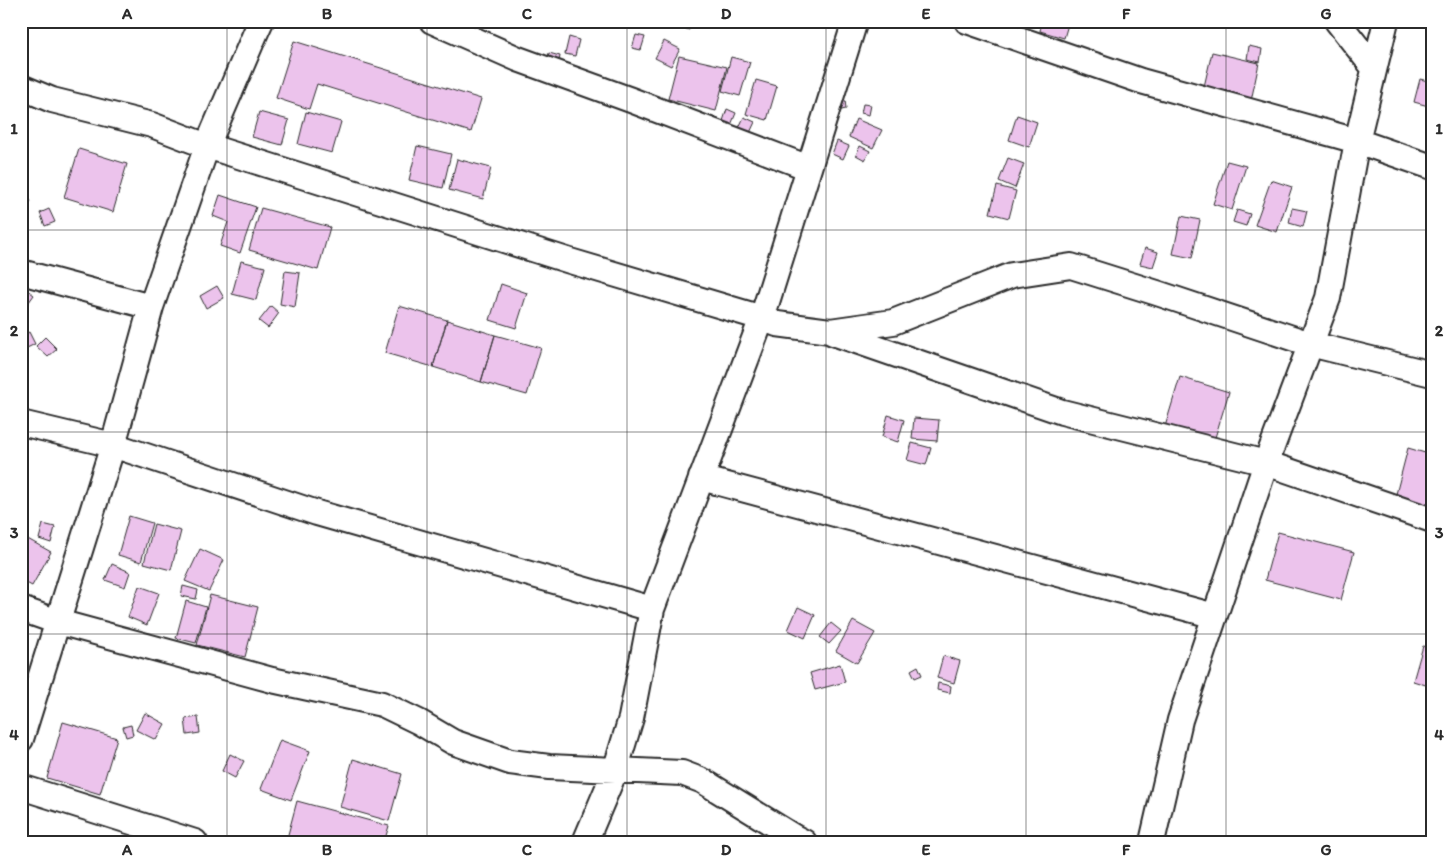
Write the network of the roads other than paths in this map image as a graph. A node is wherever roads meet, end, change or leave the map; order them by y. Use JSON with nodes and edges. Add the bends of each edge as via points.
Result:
{"nodes":[{"id":1,"x":261,"y":21,"type":"edge"},
{"id":2,"x":432,"y":21,"type":"edge"},
{"id":3,"x":855,"y":21,"type":"edge"},
{"id":4,"x":967,"y":21,"type":"edge"},
{"id":5,"x":1337,"y":21,"type":"edge"},
{"id":6,"x":1386,"y":21,"type":"edge"},
{"id":7,"x":1374,"y":68,"type":"junction"},
{"id":8,"x":21,"y":87,"type":"edge"},
{"id":9,"x":1357,"y":141,"type":"junction"},
{"id":10,"x":207,"y":146,"type":"junction"},
{"id":11,"x":1432,"y":167,"type":"edge"},
{"id":12,"x":809,"y":168,"type":"junction"},
{"id":13,"x":21,"y":272,"type":"edge"},
{"id":14,"x":150,"y":307,"type":"junction"},
{"id":15,"x":762,"y":318,"type":"junction"},
{"id":16,"x":830,"y":332,"type":"junction"},
{"id":17,"x":1310,"y":344,"type":"junction"},
{"id":18,"x":1432,"y":374,"type":"edge"},
{"id":19,"x":21,"y":423,"type":"edge"},
{"id":20,"x":113,"y":444,"type":"junction"},
{"id":21,"x":1266,"y":463,"type":"junction"},
{"id":22,"x":701,"y":478,"type":"junction"},
{"id":23,"x":1432,"y":520,"type":"edge"},
{"id":24,"x":21,"y":609,"type":"edge"},
{"id":25,"x":652,"y":609,"type":"junction"},
{"id":26,"x":1215,"y":616,"type":"junction"},
{"id":27,"x":58,"y":622,"type":"junction"},
{"id":28,"x":21,"y":739,"type":"edge"},
{"id":29,"x":614,"y":771,"type":"junction"},
{"id":30,"x":21,"y":787,"type":"edge"},
{"id":31,"x":194,"y":842,"type":"edge"},
{"id":32,"x":585,"y":842,"type":"edge"},
{"id":33,"x":804,"y":842,"type":"edge"},
{"id":34,"x":1152,"y":842,"type":"edge"}],
"edges":[{"from":1,"to":10,"type":"street"},
{"from":2,"to":12,"type":"street","via":[[518,59]]},
{"from":3,"to":12,"type":"street"},
{"from":4,"to":9,"type":"street","via":[[1141,81]]},
{"from":5,"to":7,"type":"street"},
{"from":6,"to":7,"type":"street"},
{"from":7,"to":9,"type":"street"},
{"from":8,"to":10,"type":"street","via":[[52,100],[152,125]]},
{"from":9,"to":11,"type":"street"},
{"from":9,"to":17,"type":"street","via":[[1328,298]]},
{"from":10,"to":14,"type":"street"},
{"from":10,"to":15,"type":"street"},
{"from":12,"to":15,"type":"street"},
{"from":13,"to":14,"type":"street"},
{"from":14,"to":20,"type":"street"},
{"from":15,"to":16,"type":"street","via":[[778,324]]},
{"from":15,"to":22,"type":"street"},
{"from":16,"to":17,"type":"street","via":[[893,322],[1012,275],[1072,266]]},
{"from":16,"to":21,"type":"street","via":[[1062,412]]},
{"from":17,"to":18,"type":"street"},
{"from":17,"to":21,"type":"street"},
{"from":19,"to":20,"type":"street"},
{"from":20,"to":25,"type":"street","via":[[317,513]]},
{"from":20,"to":27,"type":"street"},
{"from":21,"to":23,"type":"street"},
{"from":21,"to":26,"type":"street"},
{"from":22,"to":25,"type":"street"},
{"from":22,"to":26,"type":"street"},
{"from":24,"to":27,"type":"street"},
{"from":25,"to":29,"type":"street","via":[[631,718]]},
{"from":26,"to":34,"type":"street","via":[[1180,720]]},
{"from":27,"to":28,"type":"street"},
{"from":27,"to":29,"type":"street","via":[[272,680],[382,704],[453,742],[510,762]]},
{"from":29,"to":32,"type":"street"},
{"from":29,"to":33,"type":"street","via":[[682,773],[703,781]]},
{"from":30,"to":31,"type":"street"}]}
